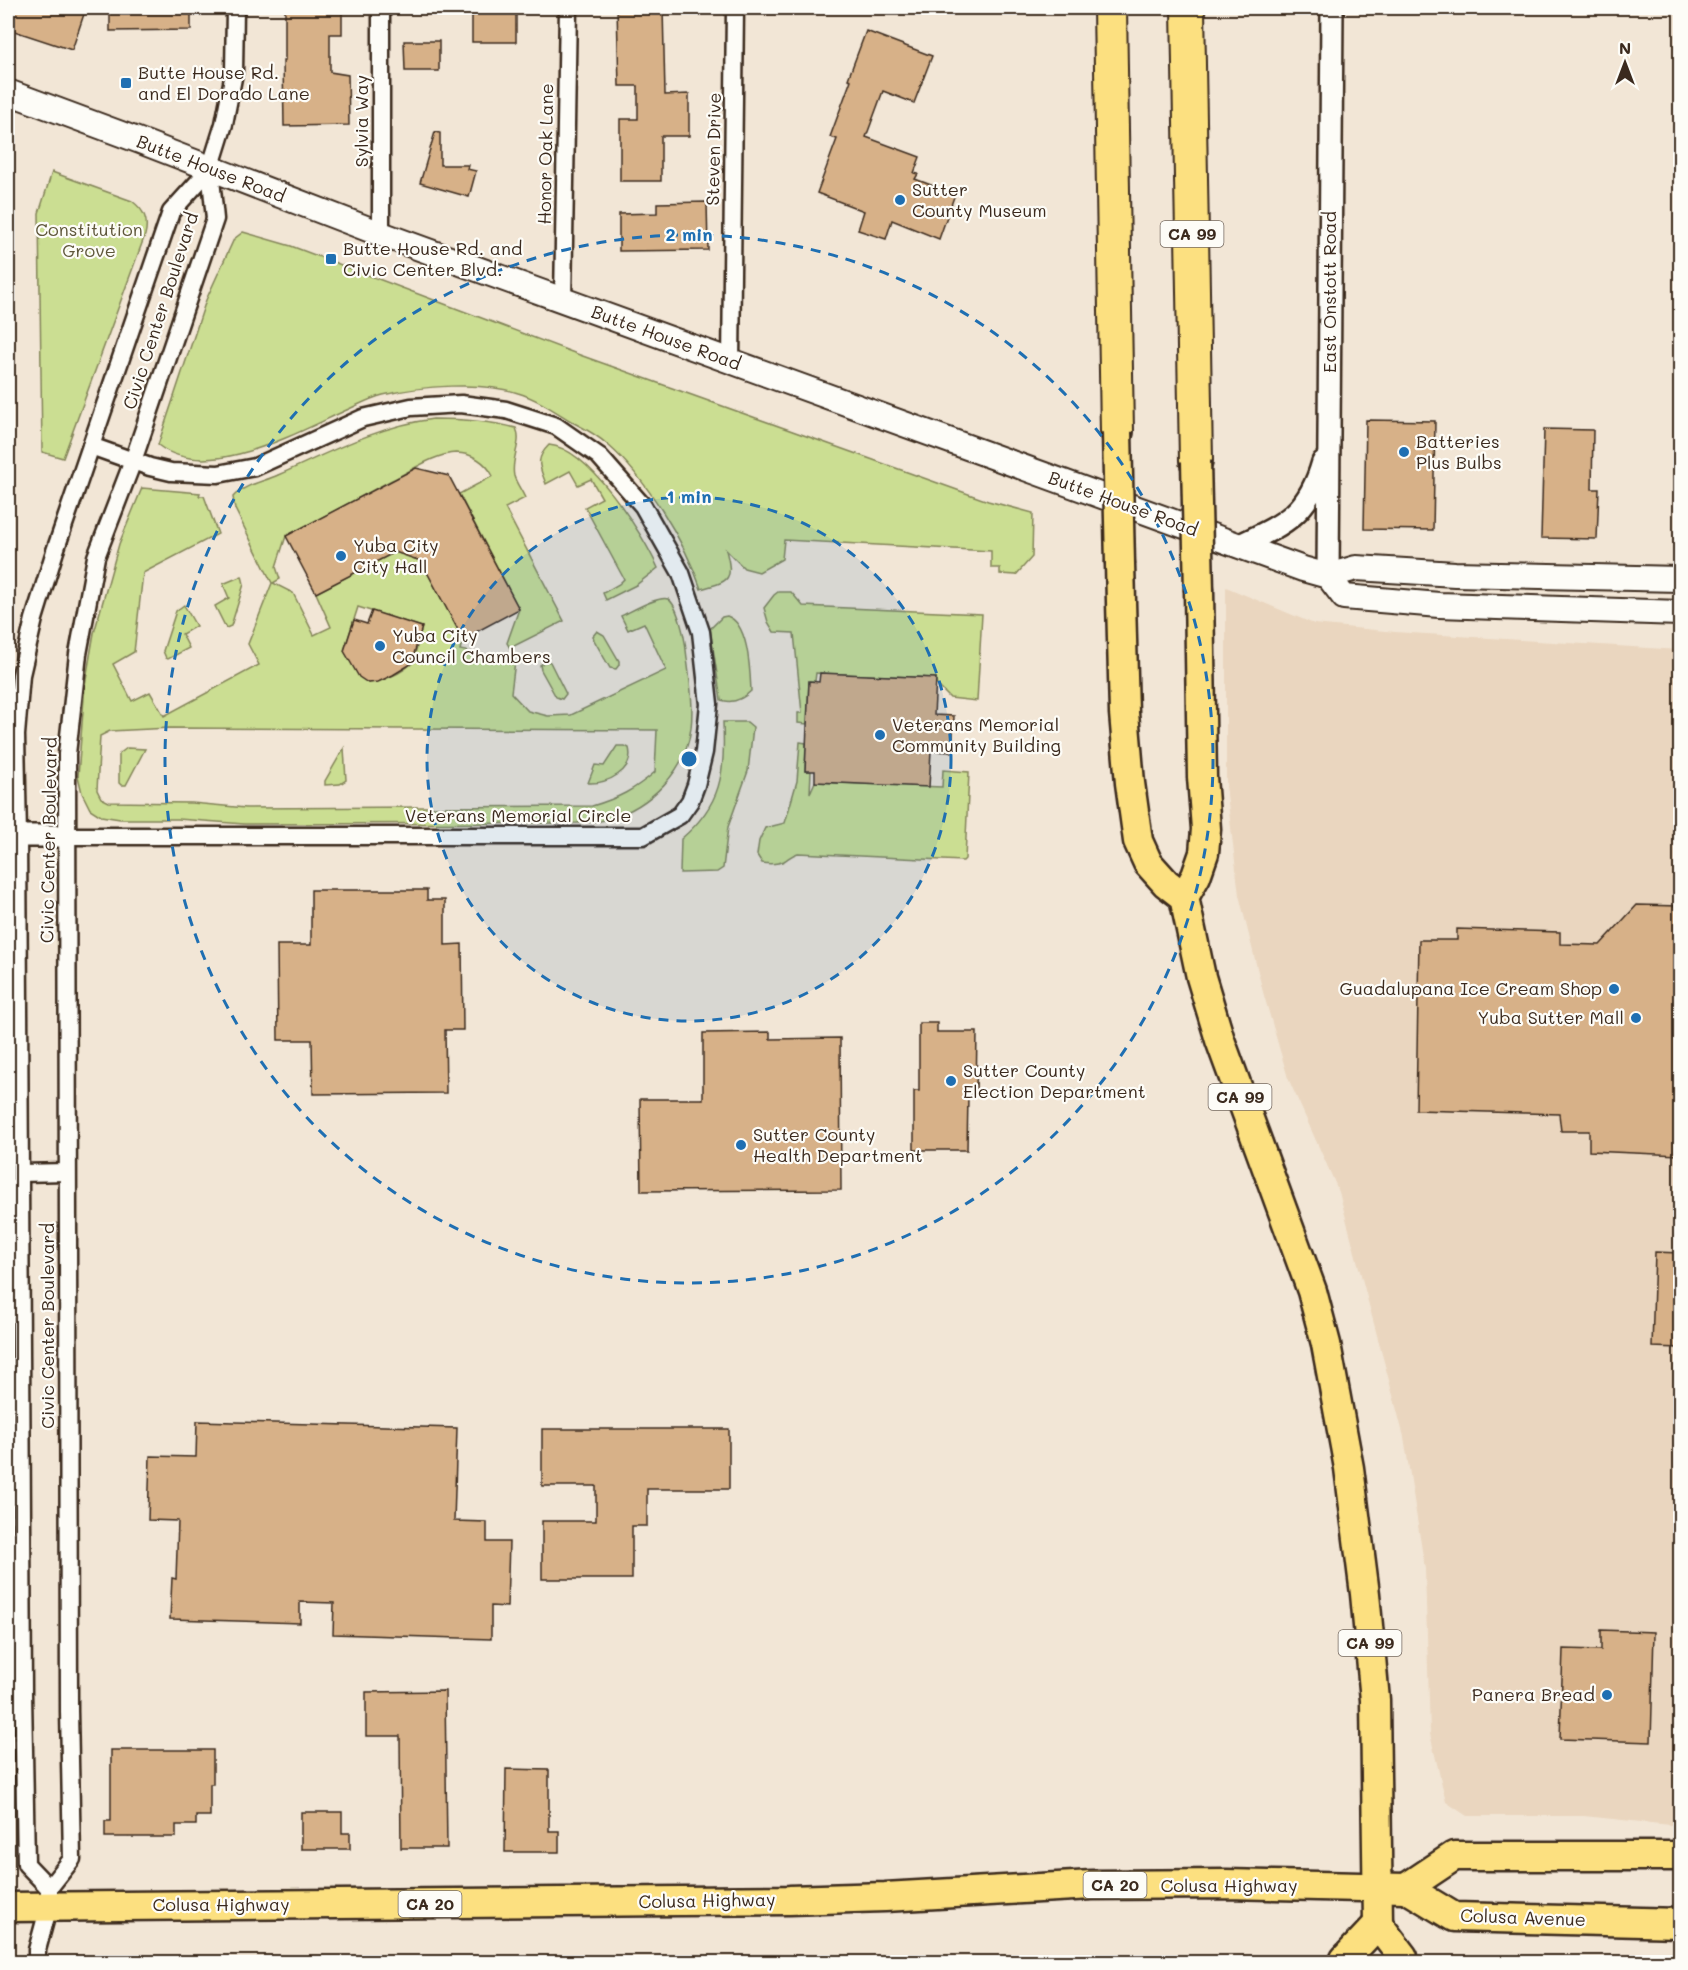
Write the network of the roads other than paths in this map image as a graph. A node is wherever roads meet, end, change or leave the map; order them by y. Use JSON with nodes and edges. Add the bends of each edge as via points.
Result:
{"nodes":[{"id":1,"x":235,"y":8,"type":"edge"},
{"id":2,"x":381,"y":8,"type":"edge"},
{"id":3,"x":568,"y":8,"type":"edge"},
{"id":4,"x":735,"y":8,"type":"edge"},
{"id":5,"x":1110,"y":8,"type":"edge"},
{"id":6,"x":1188,"y":8,"type":"edge"},
{"id":7,"x":1332,"y":8,"type":"edge"},
{"id":8,"x":8,"y":92,"type":"edge"},
{"id":9,"x":210,"y":169,"type":"junction"},
{"id":10,"x":381,"y":234,"type":"junction"},
{"id":11,"x":563,"y":300,"type":"junction"},
{"id":12,"x":731,"y":363,"type":"junction"},
{"id":13,"x":1117,"y":432,"type":"joint"},
{"id":14,"x":1329,"y":438,"type":"junction"},
{"id":15,"x":91,"y":446,"type":"junction"},
{"id":16,"x":133,"y":461,"type":"junction"},
{"id":17,"x":1196,"y":461,"type":"joint"},
{"id":18,"x":1238,"y":546,"type":"junction"},
{"id":19,"x":1328,"y":576,"type":"junction"},
{"id":20,"x":1680,"y":579,"type":"edge"},
{"id":21,"x":1680,"y":613,"type":"edge"},
{"id":22,"x":13,"y":836,"type":"edge"},
{"id":23,"x":66,"y":836,"type":"junction"},
{"id":24,"x":1184,"y":897,"type":"junction"},
{"id":25,"x":67,"y":1172,"type":"junction"},
{"id":26,"x":20,"y":1173,"type":"junction"},
{"id":27,"x":1680,"y":1856,"type":"edge"},
{"id":28,"x":1378,"y":1888,"type":"junction"},
{"id":29,"x":1406,"y":1888,"type":"junction"},
{"id":30,"x":49,"y":1897,"type":"junction"},
{"id":31,"x":8,"y":1906,"type":"edge"},
{"id":32,"x":1680,"y":1923,"type":"edge"},
{"id":33,"x":1378,"y":1924,"type":"junction"},
{"id":34,"x":37,"y":1962,"type":"edge"},
{"id":35,"x":1346,"y":1962,"type":"edge"},
{"id":36,"x":1403,"y":1962,"type":"edge"}],
"edges":[{"from":1,"to":9,"type":"street","via":[[234,73]]},
{"from":2,"to":10,"type":"street","name":"Sylvia Way"},
{"from":3,"to":11,"type":"street","name":"Honor Oak Lane"},
{"from":4,"to":12,"type":"street","name":"Steven Drive"},
{"from":5,"to":13,"type":"highway"},
{"from":6,"to":17,"type":"highway","number":"CA 99"},
{"from":7,"to":14,"type":"street","name":"East Onstott Road"},
{"from":8,"to":9,"type":"main road","name":"Butte House Road"},
{"from":9,"to":10,"type":"main road","name":"Butte House Road"},
{"from":9,"to":15,"type":"street","name":"Civic Center Boulevard","via":[[171,212]]},
{"from":9,"to":16,"type":"street","name":"Civic Center Boulevard","via":[[215,219]]},
{"from":10,"to":11,"type":"main road","name":"Butte House Road"},
{"from":11,"to":12,"type":"main road","name":"Butte House Road"},
{"from":12,"to":18,"type":"main road","name":"Butte House Road"},
{"from":13,"to":24,"type":"highway","bridge":true,"via":[[1124,713],[1138,842],[1148,863]]},
{"from":14,"to":18,"type":"street","via":[[1317,484],[1305,502],[1287,521]]},
{"from":14,"to":19,"type":"street","name":"East Onstott Road"},
{"from":15,"to":16,"type":"street","name":"Veterans Memorial Circle"},
{"from":15,"to":22,"type":"street","name":"Civic Center Boulevard","via":[[34,619],[21,675]]},
{"from":16,"to":23,"type":"street","name":"Civic Center Boulevard","via":[[96,557],[78,654],[66,754]]},
{"from":16,"to":23,"type":"street","name":"Veterans Memorial Circle","via":[[171,472],[218,474],[255,467],[363,418],[411,407],[460,404],[506,410],[556,426],[599,456],[643,506],[681,573],[701,632],[709,704],[704,752],[696,786],[680,815],[643,836]]},
{"from":17,"to":24,"type":"highway","number":"CA 99","bridge":true,"via":[[1206,829],[1204,853]]},
{"from":18,"to":19,"type":"main road","name":"Butte House Road"},
{"from":19,"to":20,"type":"main road","via":[[1356,568]]},
{"from":19,"to":21,"type":"main road","via":[[1344,597],[1369,601]]},
{"from":22,"to":23,"type":"street"},
{"from":22,"to":26,"type":"street","name":"Civic Center Boulevard"},
{"from":23,"to":25,"type":"street","name":"Civic Center Boulevard"},
{"from":24,"to":28,"type":"highway","number":"CA 99","via":[[1201,977],[1220,1040],[1312,1292],[1337,1400],[1358,1530],[1375,1700]]},
{"from":25,"to":26,"type":"street"},
{"from":25,"to":30,"type":"street","name":"Civic Center Boulevard","via":[[72,1859]]},
{"from":26,"to":30,"type":"street","name":"Civic Center Boulevard","via":[[26,1864]]},
{"from":27,"to":29,"type":"highway","via":[[1455,1856]]},
{"from":28,"to":29,"type":"highway","name":"Colusa Highway","number":"CA 20"},
{"from":28,"to":30,"type":"highway","name":"Colusa Highway","number":"CA 20","via":[[1092,1886],[789,1900]]},
{"from":28,"to":33,"type":"highway","number":"CA 99"},
{"from":29,"to":32,"type":"highway","name":"Colusa Avenue","via":[[1454,1917]]},
{"from":30,"to":31,"type":"highway","name":"Colusa Highway","number":"CA 20"},
{"from":30,"to":34,"type":"street","name":"Civic Center Boulevard"},
{"from":33,"to":35,"type":"highway"},
{"from":33,"to":36,"type":"highway"}]}
